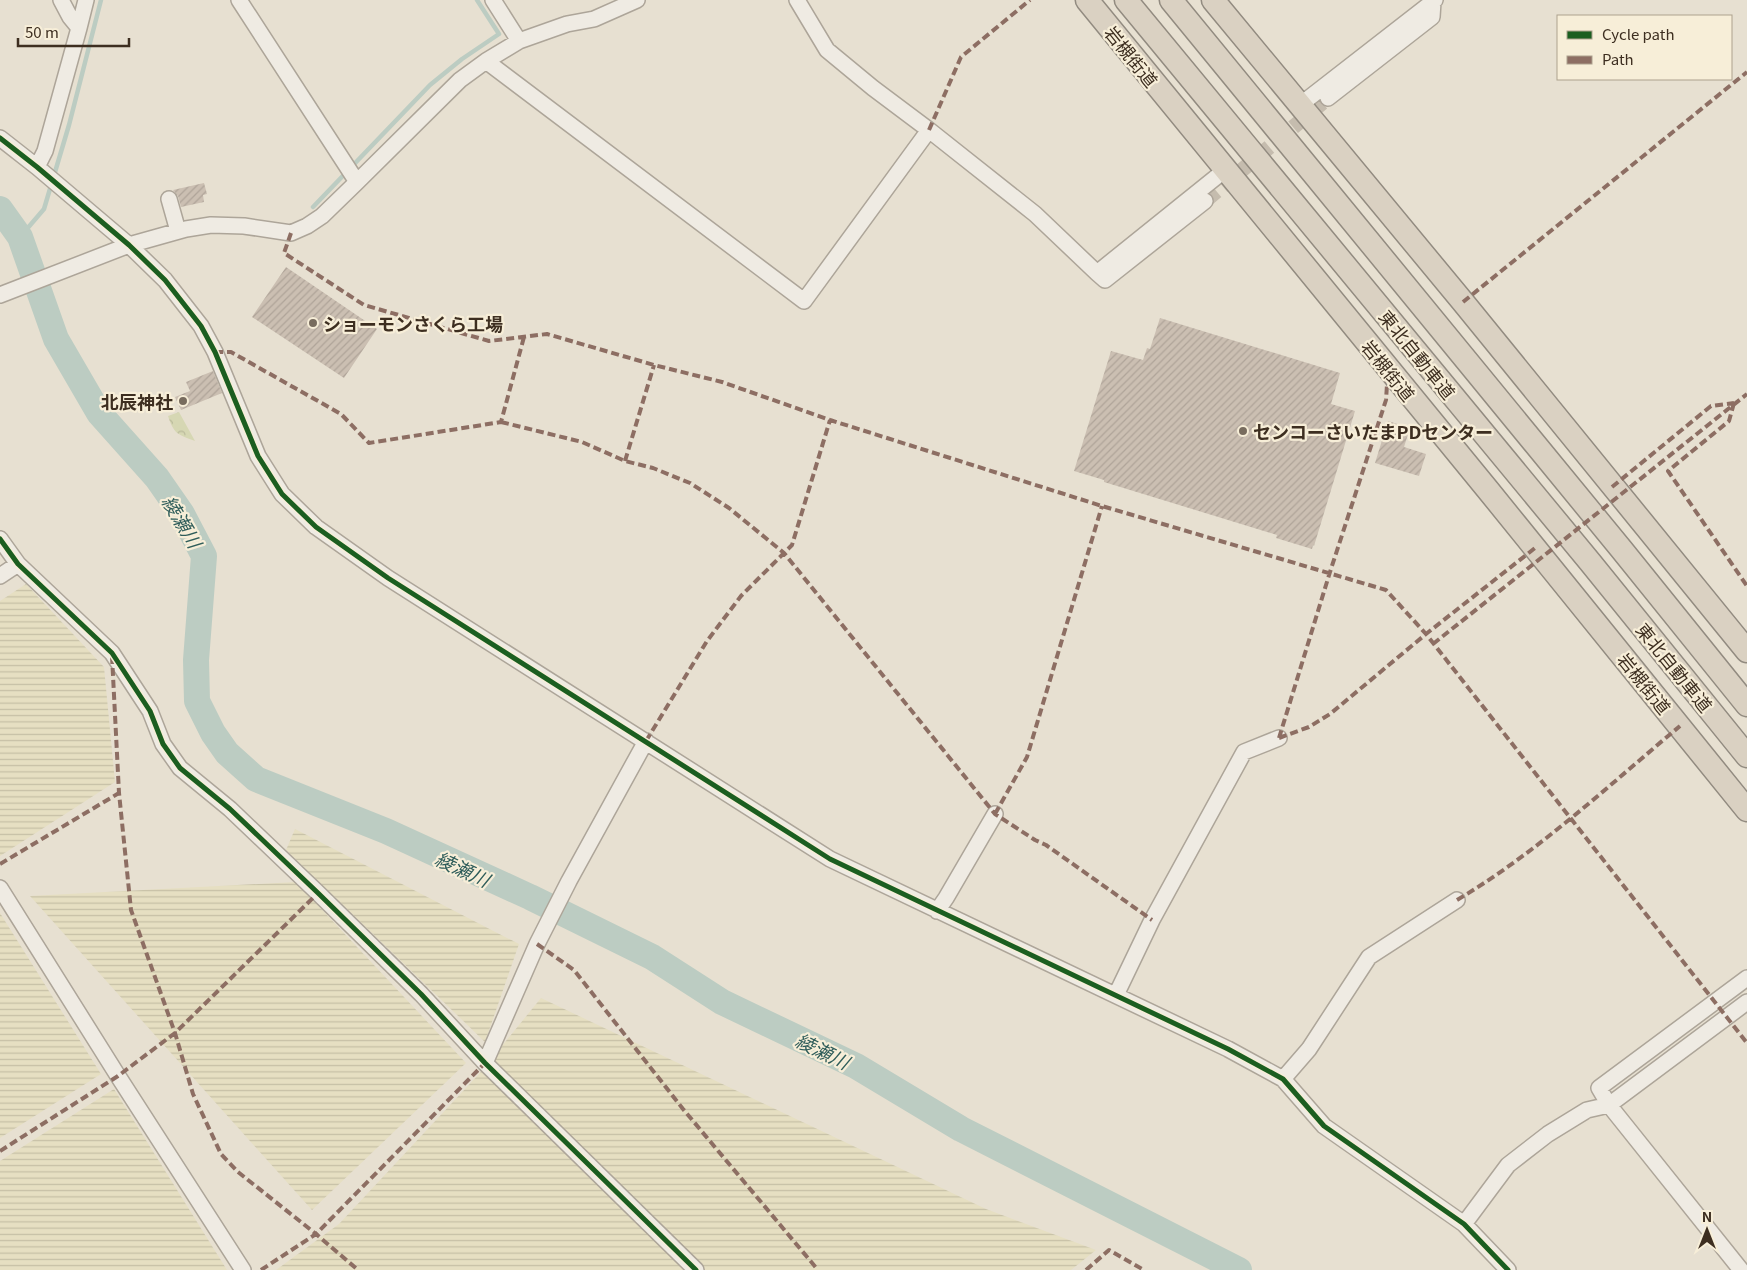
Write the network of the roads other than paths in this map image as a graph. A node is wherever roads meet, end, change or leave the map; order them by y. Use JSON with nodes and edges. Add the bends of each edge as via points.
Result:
{"nodes":[{"id":1,"x":62,"y":0,"type":"edge"},
{"id":2,"x":86,"y":0,"type":"edge"},
{"id":3,"x":239,"y":0,"type":"edge"},
{"id":4,"x":493,"y":0,"type":"edge"},
{"id":5,"x":627,"y":0,"type":"edge"},
{"id":6,"x":637,"y":0,"type":"edge"},
{"id":7,"x":797,"y":0,"type":"edge"},
{"id":8,"x":1086,"y":0,"type":"edge"},
{"id":9,"x":1126,"y":0,"type":"edge"},
{"id":10,"x":1171,"y":0,"type":"edge"},
{"id":11,"x":1213,"y":0,"type":"edge"},
{"id":12,"x":1434,"y":1,"type":"edge"},
{"id":13,"x":614,"y":11,"type":"junction"},
{"id":14,"x":79,"y":28,"type":"junction"},
{"id":15,"x":519,"y":41,"type":"junction"},
{"id":16,"x":486,"y":61,"type":"junction"},
{"id":17,"x":1328,"y":98,"type":"tunnel mouth"},
{"id":18,"x":1300,"y":105,"type":"junction"},
{"id":19,"x":929,"y":130,"type":"junction"},
{"id":20,"x":0,"y":138,"type":"edge"},
{"id":21,"x":41,"y":170,"type":"junction"},
{"id":22,"x":1226,"y":170,"type":"junction"},
{"id":23,"x":357,"y":182,"type":"junction"},
{"id":24,"x":169,"y":199,"type":"dead end"},
{"id":25,"x":1205,"y":201,"type":"tunnel mouth"},
{"id":26,"x":178,"y":231,"type":"junction"},
{"id":27,"x":129,"y":245,"type":"junction"},
{"id":28,"x":1097,"y":273,"type":"junction"},
{"id":29,"x":3,"y":294,"type":"edge"},
{"id":30,"x":0,"y":539,"type":"edge"},
{"id":31,"x":18,"y":564,"type":"junction"},
{"id":32,"x":0,"y":576,"type":"edge"},
{"id":33,"x":1747,"y":651,"type":"edge"},
{"id":34,"x":1747,"y":705,"type":"edge"},
{"id":35,"x":1279,"y":738,"type":"dead end"},
{"id":36,"x":646,"y":741,"type":"junction"},
{"id":37,"x":1747,"y":756,"type":"edge"},
{"id":38,"x":1747,"y":810,"type":"edge"},
{"id":39,"x":995,"y":814,"type":"dead end"},
{"id":40,"x":0,"y":888,"type":"edge"},
{"id":41,"x":1457,"y":900,"type":"dead end"},
{"id":42,"x":937,"y":911,"type":"junction"},
{"id":43,"x":1747,"y":978,"type":"edge"},
{"id":44,"x":1116,"y":995,"type":"junction"},
{"id":45,"x":1747,"y":1002,"type":"edge"},
{"id":46,"x":485,"y":1064,"type":"junction"},
{"id":47,"x":1283,"y":1079,"type":"junction"},
{"id":48,"x":1609,"y":1105,"type":"junction"},
{"id":49,"x":1464,"y":1224,"type":"junction"},
{"id":50,"x":243,"y":1270,"type":"edge"},
{"id":51,"x":696,"y":1270,"type":"edge"},
{"id":52,"x":1508,"y":1270,"type":"edge"},
{"id":53,"x":1741,"y":1270,"type":"edge"}],
"edges":[{"from":1,"to":14,"type":"street"},
{"from":2,"to":14,"type":"street"},
{"from":3,"to":23,"type":"street"},
{"from":4,"to":15,"type":"street"},
{"from":5,"to":13,"type":"street"},
{"from":6,"to":13,"type":"street"},
{"from":7,"to":19,"type":"street","via":[[827,50]]},
{"from":8,"to":22,"type":"highway","name":"岩槻街道"},
{"from":9,"to":37,"type":"highway","name":"東北自動車道"},
{"from":10,"to":34,"type":"highway","name":"東北自動車道"},
{"from":11,"to":18,"type":"highway"},
{"from":12,"to":17,"type":"street","via":[[1432,17]]},
{"from":12,"to":18,"type":"street"},
{"from":13,"to":15,"type":"street"},
{"from":14,"to":21,"type":"street"},
{"from":15,"to":16,"type":"street"},
{"from":16,"to":19,"type":"street","via":[[804,301]]},
{"from":16,"to":23,"type":"street","via":[[460,80]]},
{"from":18,"to":33,"type":"highway"},
{"from":19,"to":28,"type":"street","via":[[1035,214]]},
{"from":20,"to":21,"type":"street"},
{"from":21,"to":27,"type":"street"},
{"from":22,"to":28,"type":"street"},
{"from":22,"to":38,"type":"highway","name":"岩槻街道"},
{"from":23,"to":26,"type":"street","via":[[322,216],[291,232],[211,225]]},
{"from":24,"to":26,"type":"street"},
{"from":25,"to":28,"type":"street","via":[[1105,280]]},
{"from":26,"to":27,"type":"street"},
{"from":27,"to":29,"type":"street"},
{"from":27,"to":36,"type":"street","via":[[165,280],[202,326],[258,456],[282,494],[309,521],[388,578]]},
{"from":30,"to":31,"type":"street"},
{"from":31,"to":32,"type":"street"},
{"from":31,"to":46,"type":"street","via":[[112,653],[150,711],[163,744],[180,768],[230,809],[318,893],[421,994]]},
{"from":35,"to":44,"type":"street","via":[[1244,752],[1152,920]]},
{"from":36,"to":42,"type":"street","via":[[830,859]]},
{"from":36,"to":46,"type":"street","via":[[537,944]]},
{"from":39,"to":42,"type":"street"},
{"from":40,"to":50,"type":"street"},
{"from":41,"to":47,"type":"street","via":[[1369,957],[1309,1049]]},
{"from":42,"to":44,"type":"street"},
{"from":43,"to":48,"type":"street","via":[[1599,1088]]},
{"from":44,"to":47,"type":"street"},
{"from":45,"to":48,"type":"street"},
{"from":46,"to":51,"type":"street"},
{"from":47,"to":49,"type":"street","via":[[1324,1126]]},
{"from":48,"to":49,"type":"street","via":[[1587,1110],[1548,1134],[1508,1165]]},
{"from":48,"to":53,"type":"street"},
{"from":49,"to":52,"type":"street"}]}
